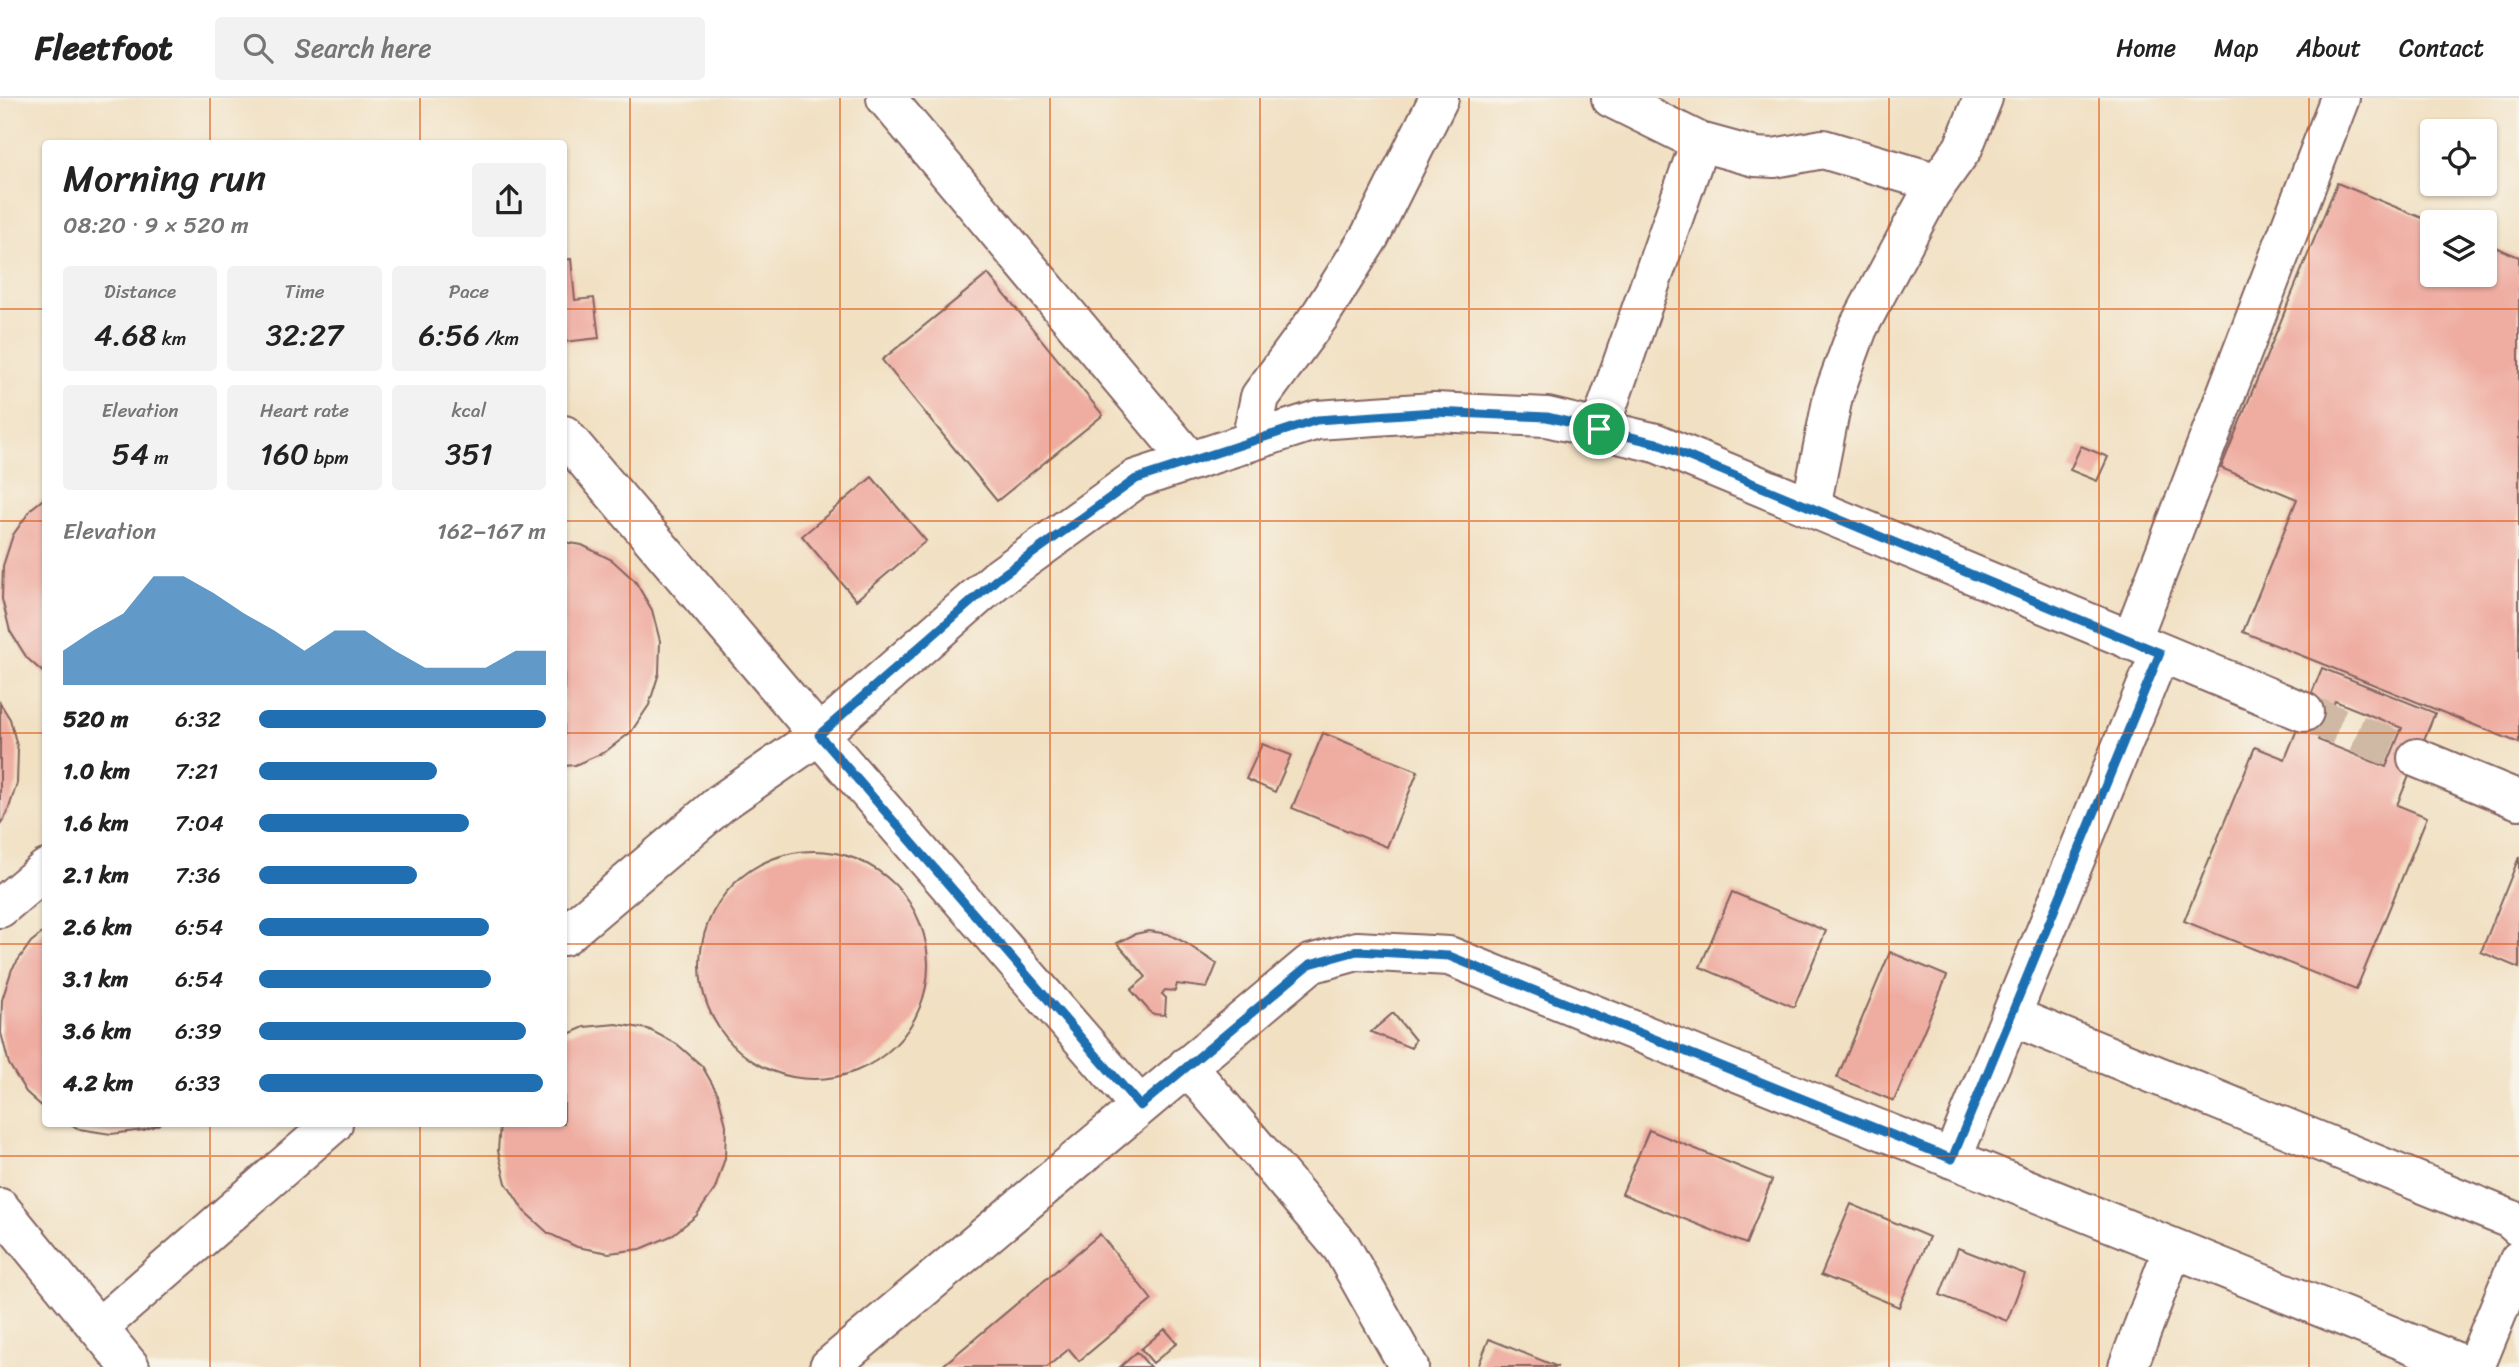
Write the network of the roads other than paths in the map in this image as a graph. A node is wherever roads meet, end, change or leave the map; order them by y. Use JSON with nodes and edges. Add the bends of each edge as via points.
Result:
{"nodes":[{"id":1,"x":886,"y":98,"type":"edge"},
{"id":2,"x":1439,"y":98,"type":"edge"},
{"id":3,"x":1611,"y":98,"type":"edge"},
{"id":4,"x":1983,"y":98,"type":"edge"},
{"id":5,"x":2340,"y":98,"type":"edge"},
{"id":6,"x":1700,"y":142,"type":"junction"},
{"id":7,"x":1938,"y":183,"type":"junction"},
{"id":8,"x":1599,"y":429,"type":"junction"},
{"id":9,"x":567,"y":439,"type":"edge"},
{"id":10,"x":1251,"y":441,"type":"junction"},
{"id":11,"x":1190,"y":461,"type":"junction"},
{"id":12,"x":1811,"y":508,"type":"junction"},
{"id":13,"x":2146,"y":647,"type":"junction"},
{"id":14,"x":2304,"y":712,"type":"tunnel mouth"},
{"id":15,"x":819,"y":735,"type":"junction"},
{"id":16,"x":2417,"y":758,"type":"tunnel mouth"},
{"id":17,"x":2519,"y":800,"type":"edge"},
{"id":18,"x":42,"y":872,"type":"edge"},
{"id":19,"x":0,"y":908,"type":"edge"},
{"id":20,"x":567,"y":933,"type":"edge"},
{"id":21,"x":2011,"y":1016,"type":"junction"},
{"id":22,"x":1187,"y":1066,"type":"junction"},
{"id":23,"x":1140,"y":1106,"type":"junction"},
{"id":24,"x":330,"y":1127,"type":"edge"},
{"id":25,"x":1952,"y":1159,"type":"junction"},
{"id":26,"x":0,"y":1208,"type":"edge"},
{"id":27,"x":2519,"y":1227,"type":"edge"},
{"id":28,"x":2173,"y":1248,"type":"junction"},
{"id":29,"x":2519,"y":1260,"type":"edge"},
{"id":30,"x":98,"y":1328,"type":"junction"},
{"id":31,"x":130,"y":1367,"type":"edge"},
{"id":32,"x":829,"y":1367,"type":"edge"},
{"id":33,"x":1409,"y":1367,"type":"edge"},
{"id":34,"x":2128,"y":1367,"type":"edge"},
{"id":35,"x":2469,"y":1367,"type":"edge"},
{"id":36,"x":2474,"y":1367,"type":"edge"}],
"edges":[{"from":1,"to":11,"type":"lane"},
{"from":2,"to":10,"type":"lane","via":[[1370,236],[1321,314],[1259,397]]},
{"from":3,"to":6,"type":"lane"},
{"from":4,"to":7,"type":"lane","via":[[1963,148]]},
{"from":5,"to":13,"type":"lane"},
{"from":6,"to":7,"type":"lane","via":[[1755,157],[1824,149]]},
{"from":6,"to":8,"type":"lane"},
{"from":7,"to":12,"type":"lane","via":[[1858,328],[1833,396]]},
{"from":8,"to":10,"type":"lane","via":[[1547,417],[1434,412],[1317,420]]},
{"from":8,"to":12,"type":"lane","via":[[1656,443]]},
{"from":9,"to":15,"type":"lane"},
{"from":10,"to":11,"type":"lane"},
{"from":11,"to":15,"type":"lane","via":[[1136,479],[997,579]]},
{"from":12,"to":13,"type":"lane"},
{"from":13,"to":14,"type":"lane"},
{"from":13,"to":21,"type":"lane"},
{"from":15,"to":20,"type":"lane","via":[[721,803]]},
{"from":15,"to":23,"type":"lane"},
{"from":16,"to":17,"type":"lane"},
{"from":18,"to":19,"type":"lane"},
{"from":21,"to":25,"type":"lane"},
{"from":21,"to":27,"type":"lane","via":[[2510,1219]]},
{"from":22,"to":23,"type":"lane"},
{"from":22,"to":25,"type":"lane","via":[[1310,964],[1357,951],[1449,956]]},
{"from":22,"to":33,"type":"lane","via":[[1342,1248]]},
{"from":23,"to":32,"type":"lane"},
{"from":24,"to":30,"type":"lane"},
{"from":25,"to":28,"type":"lane"},
{"from":26,"to":30,"type":"lane"},
{"from":28,"to":34,"type":"lane"},
{"from":28,"to":35,"type":"lane"},
{"from":29,"to":36,"type":"lane"},
{"from":30,"to":31,"type":"lane"}]}
